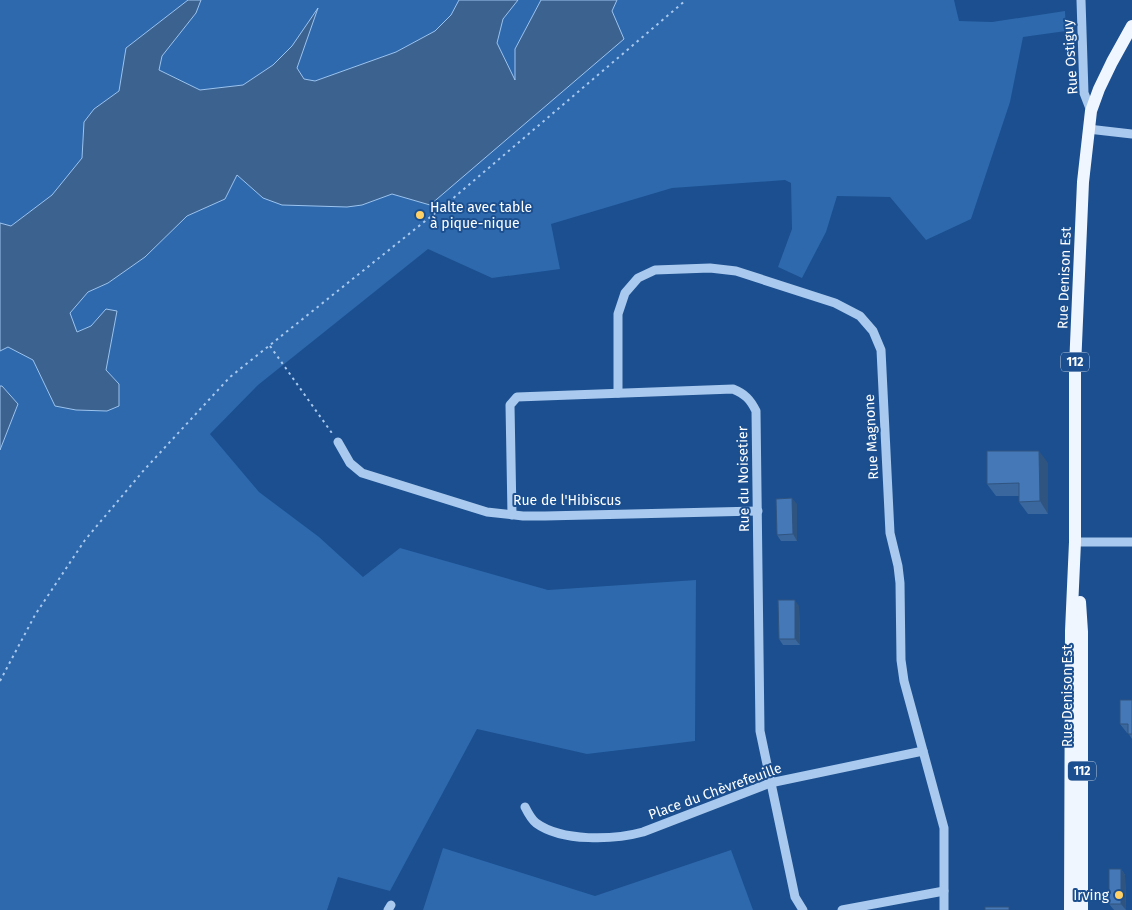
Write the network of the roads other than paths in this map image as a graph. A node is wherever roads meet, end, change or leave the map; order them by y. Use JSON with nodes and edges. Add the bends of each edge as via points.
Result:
{"nodes":[{"id":1,"x":1081,"y":0,"type":"edge"},
{"id":2,"x":1132,"y":26,"type":"edge"},
{"id":3,"x":1091,"y":111,"type":"junction"},
{"id":4,"x":1088,"y":129,"type":"junction"},
{"id":5,"x":1132,"y":134,"type":"edge"},
{"id":6,"x":618,"y":393,"type":"junction"},
{"id":7,"x":338,"y":442,"type":"road end"},
{"id":8,"x":758,"y":510,"type":"junction"},
{"id":9,"x":512,"y":515,"type":"junction"},
{"id":10,"x":1075,"y":542,"type":"junction"},
{"id":11,"x":1132,"y":542,"type":"edge"},
{"id":12,"x":924,"y":751,"type":"junction"},
{"id":13,"x":770,"y":783,"type":"junction"},
{"id":14,"x":525,"y":807,"type":"dead end"},
{"id":15,"x":944,"y":891,"type":"junction"},
{"id":16,"x":803,"y":910,"type":"edge"},
{"id":17,"x":842,"y":910,"type":"edge"},
{"id":18,"x":944,"y":910,"type":"edge"},
{"id":19,"x":1070,"y":910,"type":"edge"},
{"id":20,"x":1082,"y":910,"type":"edge"}],
"edges":[{"from":1,"to":3,"type":"street","name":"Rue Ostiguy","via":[[1084,93]]},
{"from":2,"to":3,"type":"main road","name":"Rue Denison Est","number":"112","via":[[1108,69]]},
{"from":3,"to":4,"type":"main road","name":"Rue Denison Est","number":"112"},
{"from":4,"to":5,"type":"street"},
{"from":4,"to":10,"type":"main road","name":"Rue Denison Est","number":"112","via":[[1079,247],[1075,367]]},
{"from":6,"to":8,"type":"street","name":"Rue du Noisetier","via":[[733,389],[742,392],[756,411]]},
{"from":6,"to":9,"type":"street","name":"Rue du Noisetier","via":[[517,396],[510,405]]},
{"from":6,"to":12,"type":"street","name":"Rue Magnone","via":[[618,314],[624,293],[638,278],[654,270],[710,268],[736,271],[835,303],[860,316],[873,331],[881,350],[890,533],[900,582],[901,660]]},
{"from":7,"to":9,"type":"street","name":"Rue de l'Hibiscus","via":[[350,463],[362,473],[465,506]]},
{"from":8,"to":9,"type":"street","name":"Rue de l'Hibiscus"},
{"from":8,"to":13,"type":"street","name":"Rue du Noisetier","via":[[760,731]]},
{"from":10,"to":11,"type":"street"},
{"from":10,"to":19,"type":"main road","name":"Rue Denison Est","via":[[1071,631]]},
{"from":10,"to":20,"type":"main road","name":"Rue Denison Est","number":"112","via":[[1082,632]]},
{"from":12,"to":13,"type":"street","name":"Place du Chèvrefeuille"},
{"from":12,"to":15,"type":"street","name":"Rue Magnone","via":[[944,828]]},
{"from":13,"to":14,"type":"street","name":"Place du Chèvrefeuille","via":[[643,832],[613,838],[585,838],[554,831],[536,823]]},
{"from":13,"to":16,"type":"street","name":"Rue du Noisetier","via":[[795,897]]},
{"from":15,"to":17,"type":"street"},
{"from":15,"to":18,"type":"street","name":"Rue Magnone"}]}
